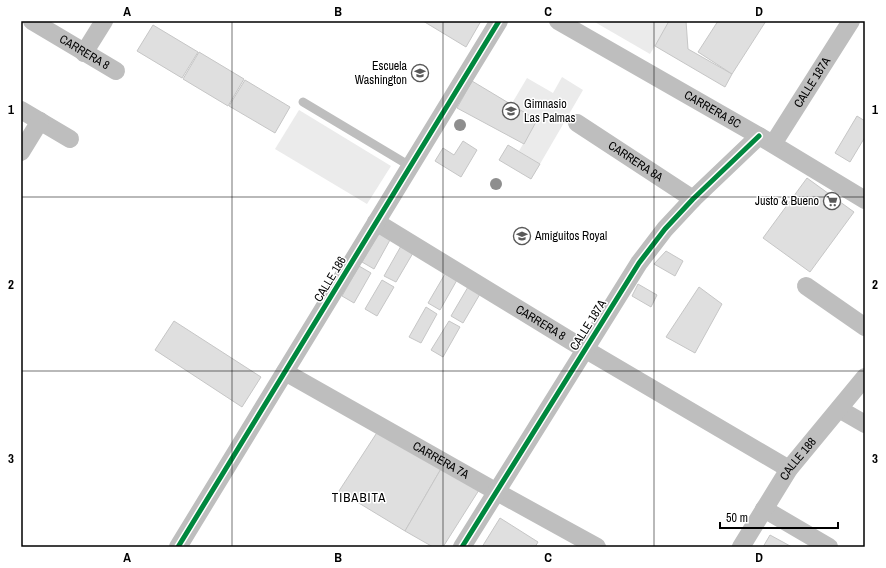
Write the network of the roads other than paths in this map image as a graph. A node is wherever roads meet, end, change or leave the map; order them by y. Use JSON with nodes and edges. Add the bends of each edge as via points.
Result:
{"nodes":[{"id":1,"x":32,"y":21,"type":"edge"},
{"id":2,"x":104,"y":21,"type":"edge"},
{"id":3,"x":499,"y":21,"type":"edge"},
{"id":4,"x":558,"y":21,"type":"edge"},
{"id":5,"x":851,"y":21,"type":"edge"},
{"id":6,"x":84,"y":53,"type":"junction"},
{"id":7,"x":116,"y":71,"type":"dead end"},
{"id":8,"x":303,"y":102,"type":"dead end"},
{"id":9,"x":21,"y":110,"type":"edge"},
{"id":10,"x":40,"y":122,"type":"junction"},
{"id":11,"x":577,"y":123,"type":"dead end"},
{"id":12,"x":70,"y":139,"type":"dead end"},
{"id":13,"x":766,"y":140,"type":"junction"},
{"id":14,"x":21,"y":152,"type":"edge"},
{"id":15,"x":410,"y":166,"type":"junction"},
{"id":16,"x":693,"y":199,"type":"junction"},
{"id":17,"x":865,"y":200,"type":"edge"},
{"id":18,"x":376,"y":222,"type":"junction"},
{"id":19,"x":806,"y":286,"type":"dead end"},
{"id":20,"x":865,"y":327,"type":"edge"},
{"id":21,"x":585,"y":349,"type":"junction"},
{"id":22,"x":284,"y":372,"type":"junction"},
{"id":23,"x":865,"y":377,"type":"edge"},
{"id":24,"x":839,"y":408,"type":"junction"},
{"id":25,"x":865,"y":424,"type":"edge"},
{"id":26,"x":789,"y":469,"type":"junction"},
{"id":27,"x":497,"y":492,"type":"junction"},
{"id":28,"x":764,"y":509,"type":"junction"},
{"id":29,"x":178,"y":547,"type":"edge"},
{"id":30,"x":462,"y":547,"type":"edge"},
{"id":31,"x":597,"y":547,"type":"edge"},
{"id":32,"x":741,"y":547,"type":"edge"},
{"id":33,"x":829,"y":547,"type":"edge"}],
"edges":[{"from":1,"to":6,"type":"street","name":"CARRERA 8"},
{"from":2,"to":6,"type":"street"},
{"from":3,"to":15,"type":"street","name":"CALLE 186"},
{"from":4,"to":13,"type":"street","name":"CARRERA 8C"},
{"from":5,"to":13,"type":"street","name":"CALLE 187A"},
{"from":6,"to":7,"type":"street","name":"CARRERA 8"},
{"from":8,"to":15,"type":"lane"},
{"from":9,"to":10,"type":"street"},
{"from":10,"to":12,"type":"street"},
{"from":10,"to":14,"type":"street"},
{"from":11,"to":16,"type":"street","name":"CARRERA 8A"},
{"from":13,"to":16,"type":"street","name":"CALLE 187A"},
{"from":13,"to":17,"type":"street","name":"CARRERA 8C"},
{"from":15,"to":18,"type":"street","name":"CALLE 186"},
{"from":16,"to":21,"type":"street","name":"CALLE 187A","via":[[665,229],[639,264]]},
{"from":18,"to":21,"type":"street","name":"CARRERA 8"},
{"from":18,"to":22,"type":"street","name":"CALLE 186"},
{"from":19,"to":20,"type":"street"},
{"from":21,"to":26,"type":"street","name":"CARRERA 8"},
{"from":21,"to":27,"type":"street","name":"CALLE 187A"},
{"from":22,"to":27,"type":"street","name":"CARRERA 7A"},
{"from":22,"to":29,"type":"street","name":"CALLE 186"},
{"from":23,"to":24,"type":"street","name":"CALLE 188"},
{"from":24,"to":25,"type":"street"},
{"from":24,"to":26,"type":"street","name":"CALLE 188"},
{"from":26,"to":28,"type":"street","name":"CALLE 188"},
{"from":27,"to":30,"type":"street","name":"CALLE 187A"},
{"from":27,"to":31,"type":"street","name":"CARRERA 7A"},
{"from":28,"to":32,"type":"street","name":"CALLE 188"},
{"from":28,"to":33,"type":"street"}]}
